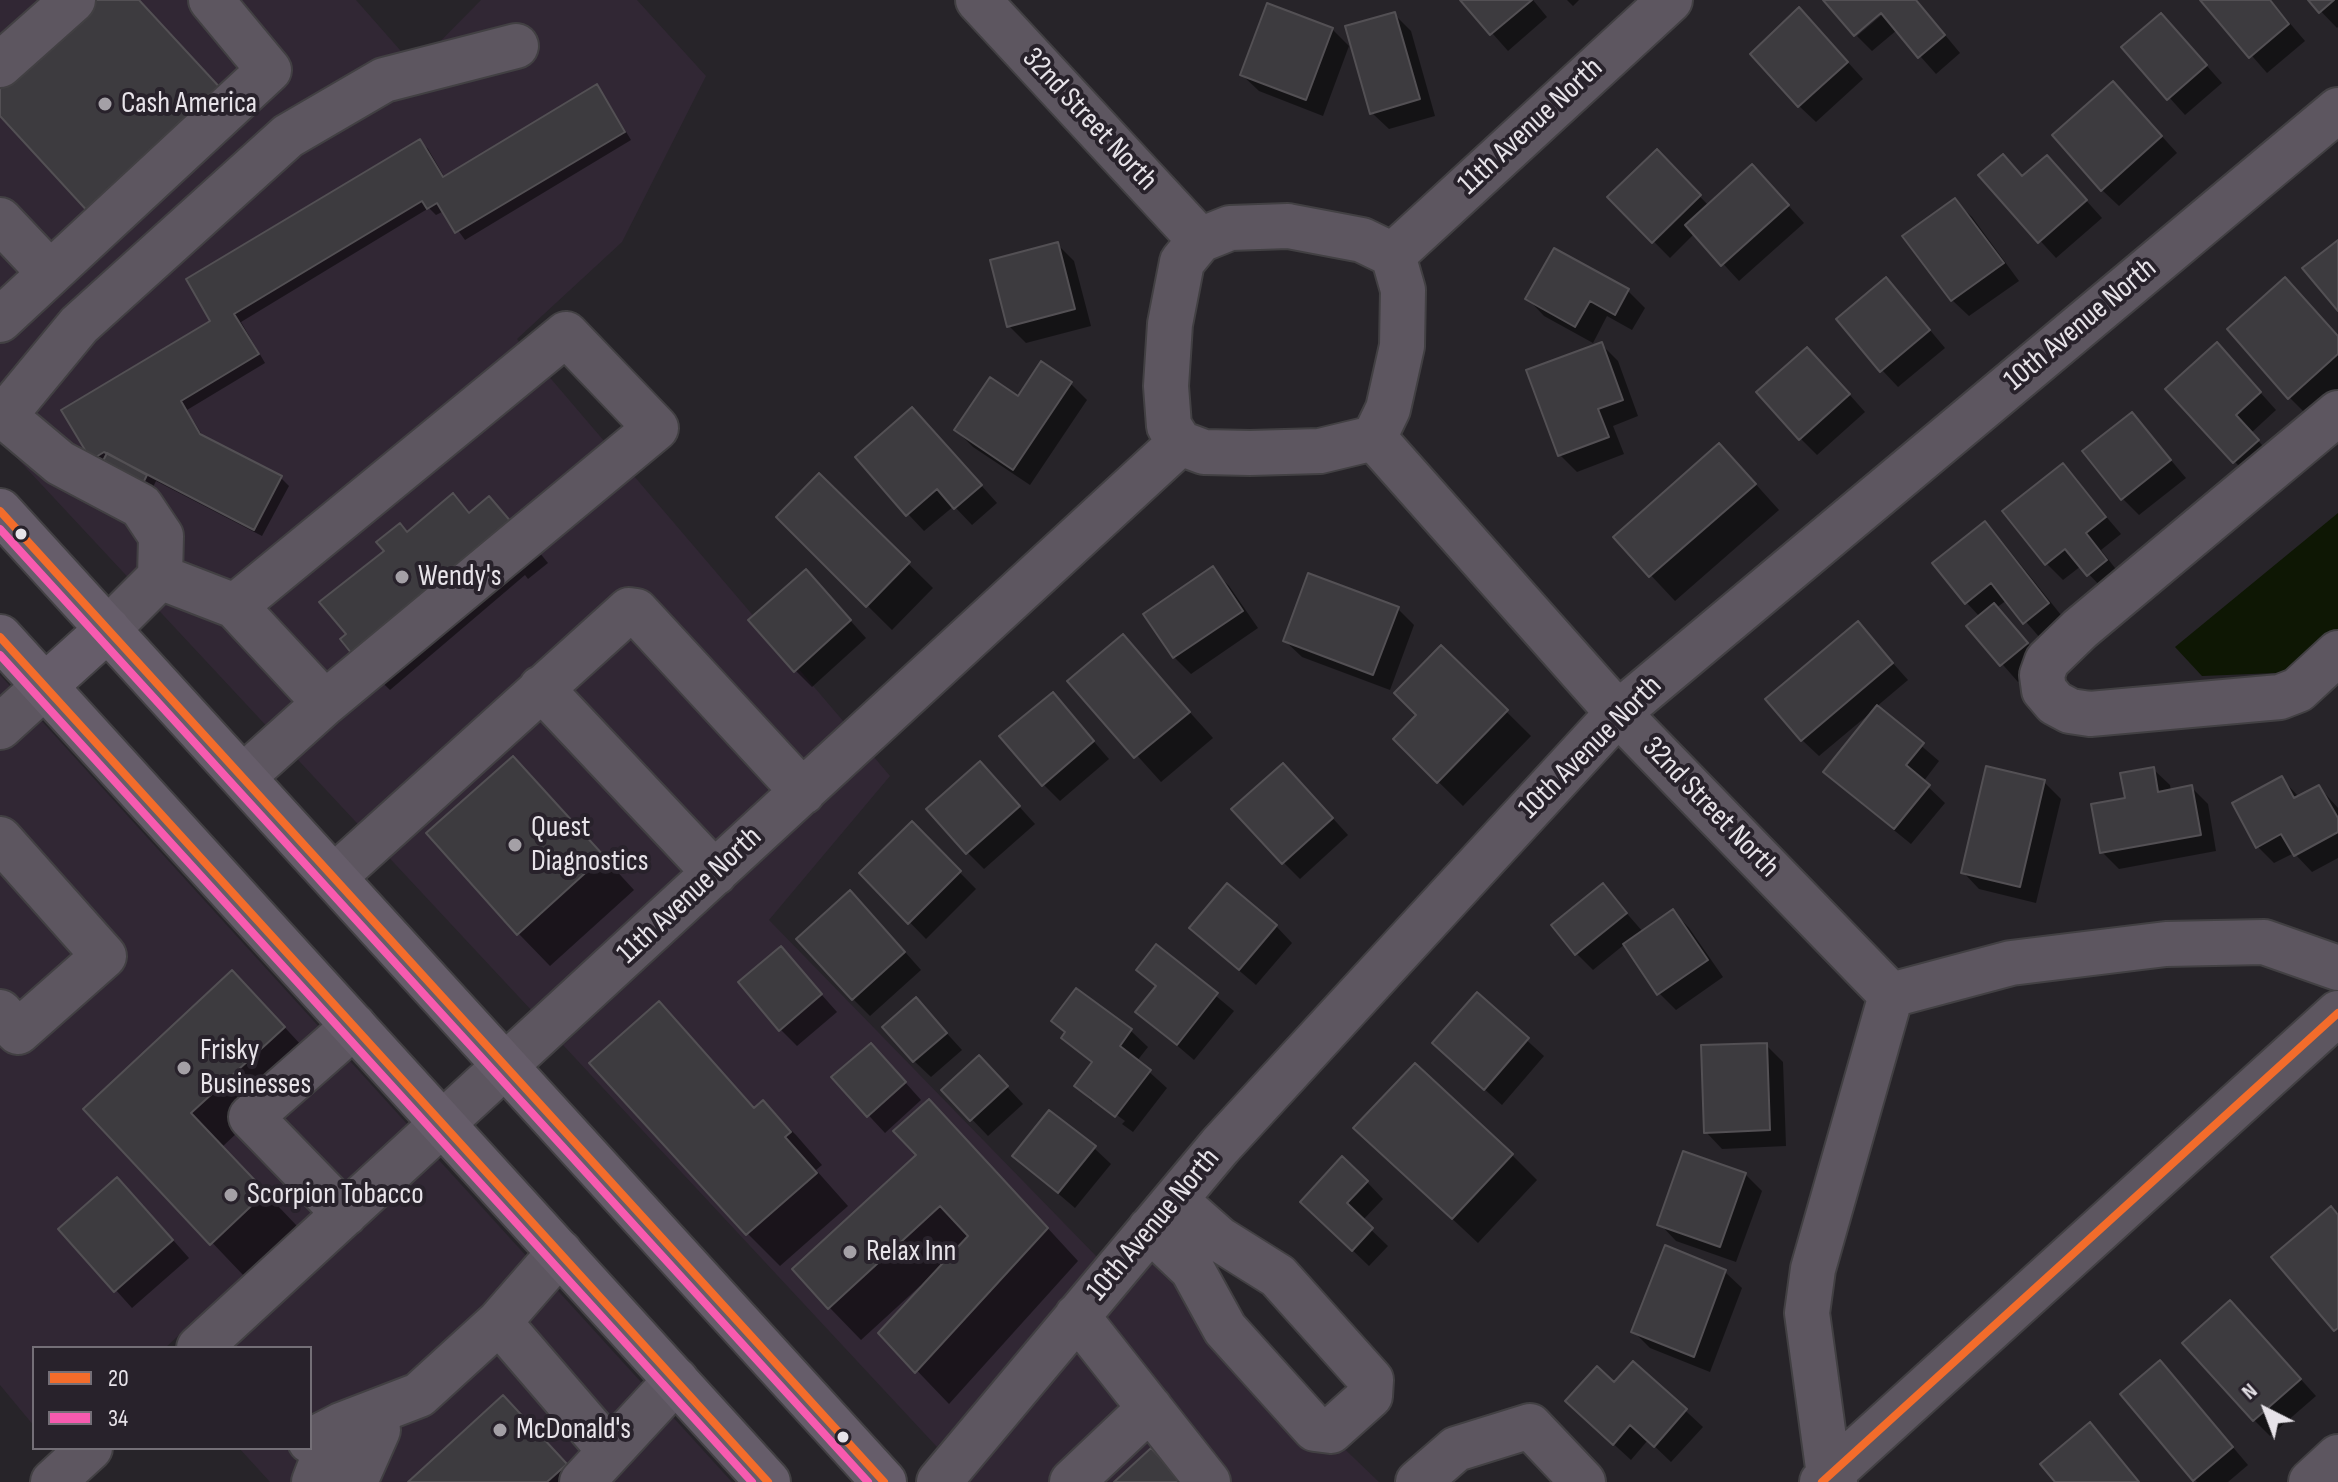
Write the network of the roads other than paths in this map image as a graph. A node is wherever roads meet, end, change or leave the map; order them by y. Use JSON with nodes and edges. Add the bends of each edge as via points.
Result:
{"nodes":[{"id":1,"x":211,"y":0,"type":"edge"},
{"id":2,"x":978,"y":0,"type":"edge"},
{"id":3,"x":1670,"y":0,"type":"edge"},
{"id":4,"x":70,"y":1,"type":"edge"},
{"id":5,"x":516,"y":46,"type":"dead end"},
{"id":6,"x":0,"y":65,"type":"edge"},
{"id":7,"x":2338,"y":110,"type":"edge"},
{"id":8,"x":0,"y":220,"type":"edge"},
{"id":9,"x":1200,"y":240,"type":"junction"},
{"id":10,"x":1393,"y":255,"type":"junction"},
{"id":11,"x":50,"y":273,"type":"junction"},
{"id":12,"x":0,"y":320,"type":"edge"},
{"id":13,"x":2338,"y":413,"type":"edge"},
{"id":14,"x":2,"y":418,"type":"edge"},
{"id":15,"x":1374,"y":438,"type":"junction"},
{"id":16,"x":1180,"y":443,"type":"junction"},
{"id":17,"x":0,"y":511,"type":"edge"},
{"id":18,"x":160,"y":577,"type":"junction"},
{"id":19,"x":235,"y":606,"type":"junction"},
{"id":20,"x":108,"y":629,"type":"junction"},
{"id":21,"x":0,"y":637,"type":"edge"},
{"id":22,"x":2338,"y":653,"type":"edge"},
{"id":23,"x":45,"y":686,"type":"junction"},
{"id":24,"x":541,"y":688,"type":"junction"},
{"id":25,"x":325,"y":703,"type":"junction"},
{"id":26,"x":1618,"y":713,"type":"junction"},
{"id":27,"x":0,"y":727,"type":"edge"},
{"id":28,"x":243,"y":777,"type":"junction"},
{"id":29,"x":803,"y":792,"type":"junction"},
{"id":30,"x":0,"y":839,"type":"edge"},
{"id":31,"x":715,"y":873,"type":"junction"},
{"id":32,"x":334,"y":877,"type":"junction"},
{"id":33,"x":2338,"y":968,"type":"edge"},
{"id":34,"x":1891,"y":995,"type":"junction"},
{"id":35,"x":0,"y":1012,"type":"edge"},
{"id":36,"x":2338,"y":1013,"type":"edge"},
{"id":37,"x":354,"y":1026,"type":"junction"},
{"id":38,"x":506,"y":1066,"type":"junction"},
{"id":39,"x":443,"y":1124,"type":"junction"},
{"id":40,"x":345,"y":1214,"type":"junction"},
{"id":41,"x":1163,"y":1214,"type":"junction"},
{"id":42,"x":560,"y":1252,"type":"junction"},
{"id":43,"x":1077,"y":1316,"type":"junction"},
{"id":44,"x":499,"y":1322,"type":"junction"},
{"id":45,"x":201,"y":1346,"type":"edge"},
{"id":46,"x":676,"y":1380,"type":"junction"},
{"id":47,"x":419,"y":1395,"type":"junction"},
{"id":48,"x":1150,"y":1408,"type":"junction"},
{"id":49,"x":378,"y":1430,"type":"junction"},
{"id":50,"x":312,"y":1447,"type":"edge"},
{"id":51,"x":88,"y":1450,"type":"edge"},
{"id":52,"x":2338,"y":1457,"type":"edge"},
{"id":53,"x":296,"y":1459,"type":"edge"},
{"id":54,"x":600,"y":1463,"type":"edge"},
{"id":55,"x":1428,"y":1479,"type":"edge"},
{"id":56,"x":1828,"y":1480,"type":"edge"},
{"id":57,"x":53,"y":1482,"type":"edge"},
{"id":58,"x":355,"y":1482,"type":"edge"},
{"id":59,"x":553,"y":1482,"type":"edge"},
{"id":60,"x":768,"y":1482,"type":"edge"},
{"id":61,"x":884,"y":1482,"type":"edge"},
{"id":62,"x":939,"y":1482,"type":"edge"},
{"id":63,"x":1072,"y":1482,"type":"edge"},
{"id":64,"x":1208,"y":1482,"type":"edge"},
{"id":65,"x":1583,"y":1482,"type":"edge"},
{"id":66,"x":2311,"y":1482,"type":"edge"}],
"edges":[{"from":1,"to":11,"type":"street","via":[[269,70]]},
{"from":2,"to":9,"type":"street","name":"32nd Street North"},
{"from":3,"to":10,"type":"street","name":"11th Avenue North"},
{"from":4,"to":6,"type":"street"},
{"from":5,"to":14,"type":"street","via":[[384,80],[288,136],[79,325]]},
{"from":7,"to":26,"type":"street","name":"10th Avenue North"},
{"from":8,"to":11,"type":"street"},
{"from":9,"to":10,"type":"street","via":[[1230,228],[1288,226],[1362,240]]},
{"from":9,"to":16,"type":"street","via":[[1182,262],[1170,324],[1169,426]]},
{"from":10,"to":15,"type":"street","via":[[1403,290],[1402,346],[1388,409]]},
{"from":11,"to":12,"type":"street"},
{"from":13,"to":22,"type":"street","via":[[2080,629],[2047,661],[2042,675],[2044,690],[2055,703],[2090,714],[2280,697],[2298,690]]},
{"from":14,"to":18,"type":"street","via":[[60,463],[141,506],[161,536]]},
{"from":15,"to":16,"type":"street","via":[[1320,451],[1250,453],[1204,452]]},
{"from":15,"to":26,"type":"street","name":"32nd Street North"},
{"from":16,"to":29,"type":"street","name":"11th Avenue North"},
{"from":17,"to":20,"type":"highway"},
{"from":18,"to":19,"type":"street"},
{"from":18,"to":20,"type":"street"},
{"from":19,"to":25,"type":"street"},
{"from":19,"to":25,"type":"street","via":[[566,334],[656,428]]},
{"from":20,"to":23,"type":"highway"},
{"from":20,"to":28,"type":"highway"},
{"from":21,"to":23,"type":"highway"},
{"from":23,"to":27,"type":"street"},
{"from":23,"to":37,"type":"highway"},
{"from":24,"to":29,"type":"street","via":[[621,615],[636,611]]},
{"from":24,"to":31,"type":"street"},
{"from":24,"to":32,"type":"street"},
{"from":25,"to":28,"type":"street"},
{"from":26,"to":34,"type":"street","name":"32nd Street North"},
{"from":26,"to":41,"type":"street","name":"10th Avenue North","via":[[1230,1134]]},
{"from":28,"to":32,"type":"highway"},
{"from":29,"to":31,"type":"street","name":"11th Avenue North"},
{"from":30,"to":35,"type":"street","via":[[104,956],[18,1032]]},
{"from":31,"to":38,"type":"street","name":"11th Avenue North"},
{"from":32,"to":38,"type":"highway"},
{"from":33,"to":34,"type":"street","via":[[2264,942],[2166,944],[2011,963]]},
{"from":34,"to":56,"type":"street","via":[[1813,1269],[1807,1313]]},
{"from":36,"to":56,"type":"street"},
{"from":37,"to":39,"type":"highway"},
{"from":37,"to":40,"type":"street","via":[[251,1117]]},
{"from":38,"to":39,"type":"street","name":"11th Avenue North"},
{"from":38,"to":61,"type":"highway"},
{"from":39,"to":40,"type":"street","name":"11th Avenue North"},
{"from":39,"to":42,"type":"highway"},
{"from":40,"to":45,"type":"street","name":"11th Avenue North"},
{"from":41,"to":41,"type":"street","via":[[1225,1329],[1315,1429],[1331,1431],[1370,1396],[1371,1380],[1278,1276],[1219,1239]]},
{"from":41,"to":43,"type":"street","name":"10th Avenue North"},
{"from":42,"to":44,"type":"street"},
{"from":42,"to":46,"type":"highway"},
{"from":43,"to":48,"type":"street"},
{"from":43,"to":62,"type":"street","name":"10th Avenue North"},
{"from":44,"to":47,"type":"street"},
{"from":44,"to":54,"type":"street"},
{"from":46,"to":54,"type":"street"},
{"from":46,"to":60,"type":"highway"},
{"from":47,"to":49,"type":"street"},
{"from":47,"to":50,"type":"street","via":[[341,1425]]},
{"from":48,"to":63,"type":"street"},
{"from":48,"to":64,"type":"street"},
{"from":49,"to":53,"type":"street","via":[[343,1440],[319,1469]]},
{"from":49,"to":58,"type":"street"},
{"from":51,"to":57,"type":"street"},
{"from":52,"to":66,"type":"street"},
{"from":54,"to":59,"type":"street","via":[[572,1464]]},
{"from":55,"to":65,"type":"street","via":[[1456,1449],[1530,1426]]}]}
